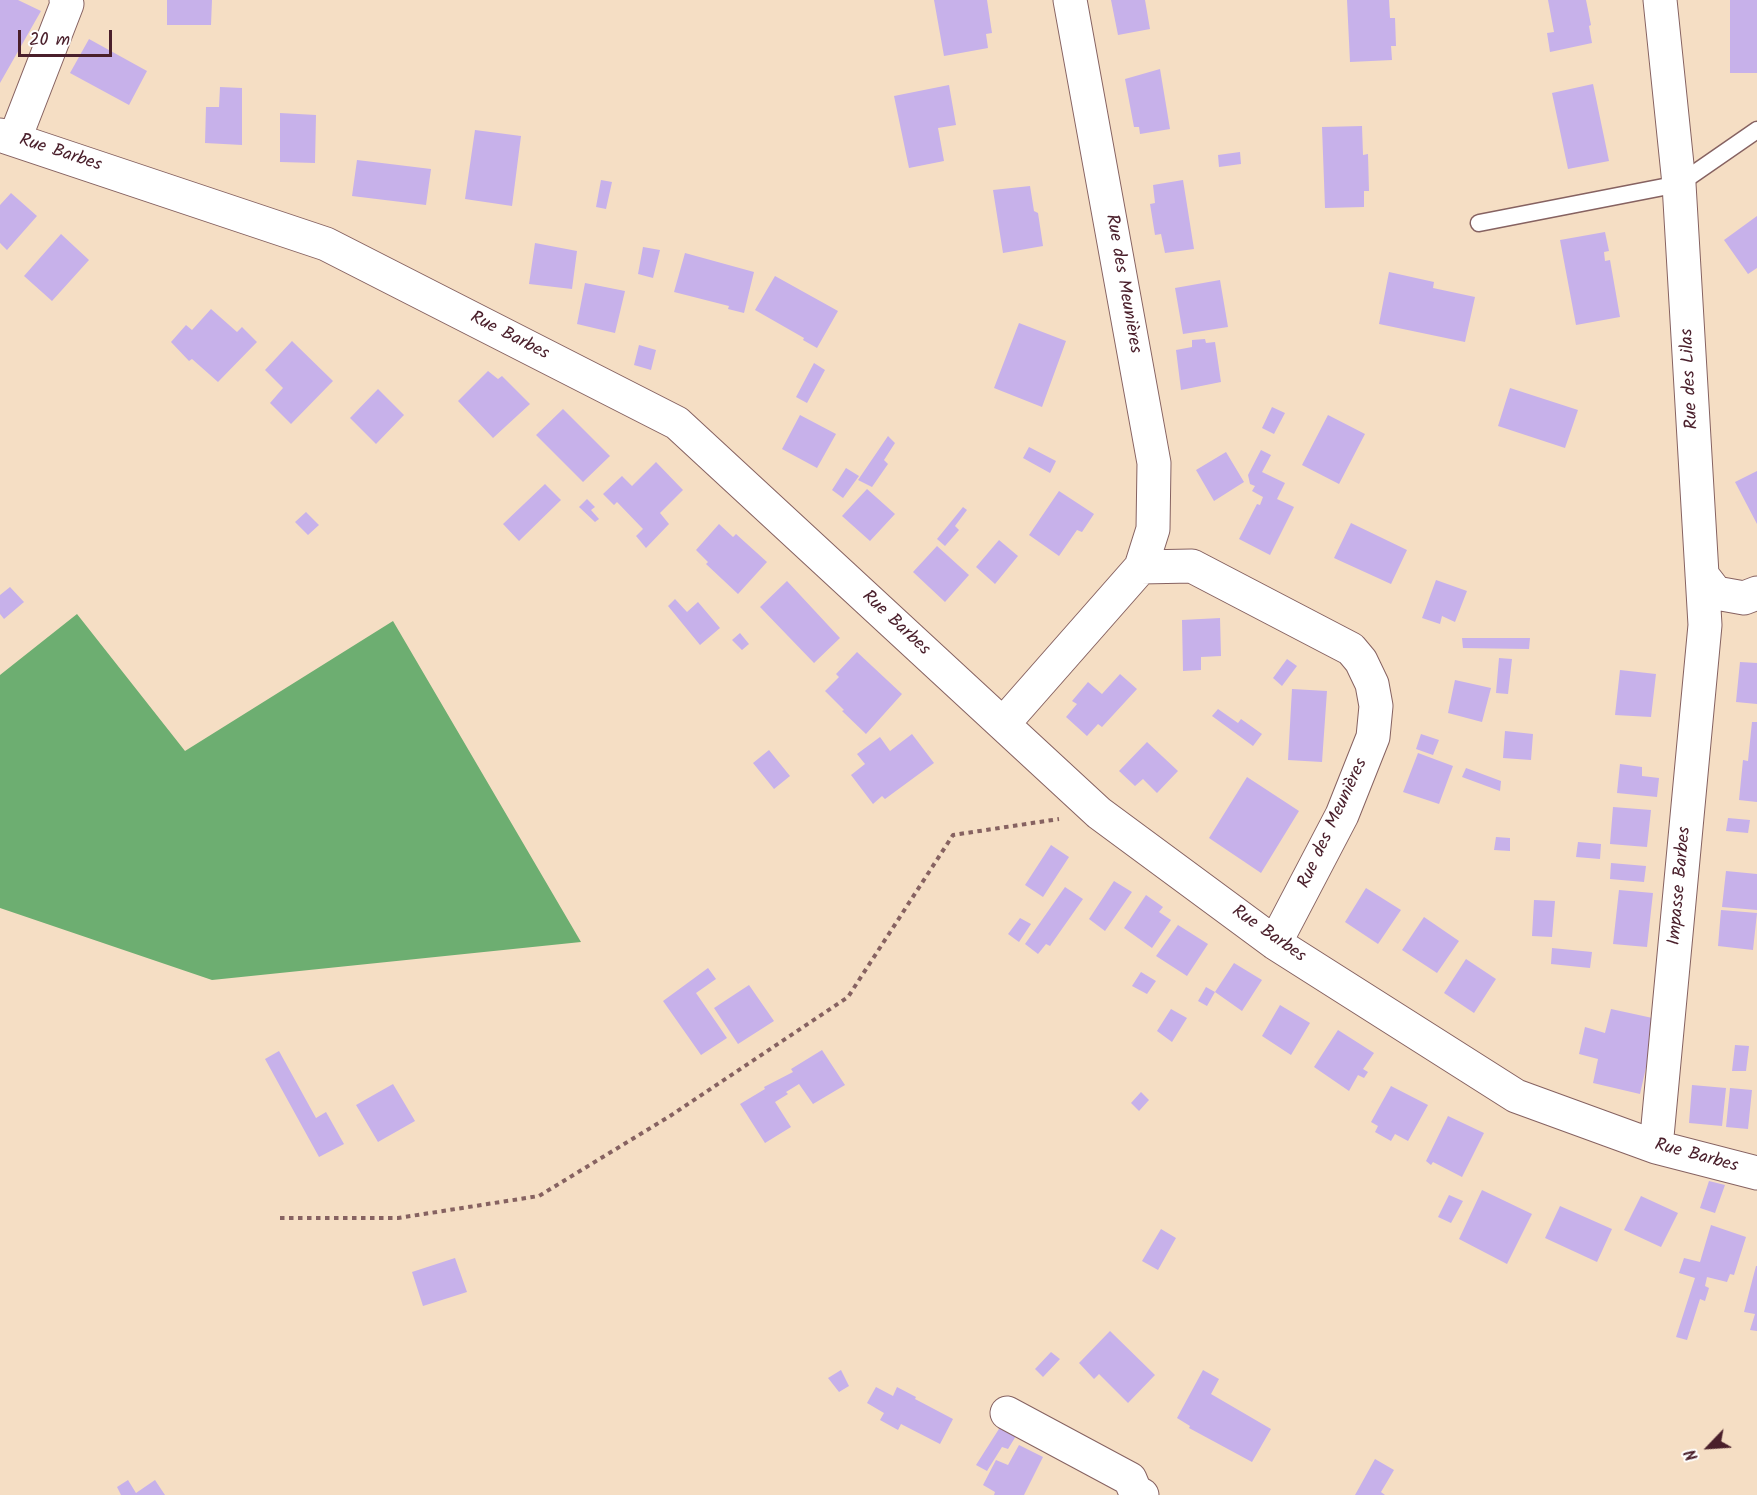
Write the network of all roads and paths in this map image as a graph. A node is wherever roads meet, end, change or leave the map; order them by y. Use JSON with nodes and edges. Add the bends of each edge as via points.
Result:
{"nodes":[{"id":1,"x":66,"y":0,"type":"edge"},
{"id":2,"x":1070,"y":0,"type":"edge"},
{"id":3,"x":1660,"y":0,"type":"edge"},
{"id":4,"x":1757,"y":130,"type":"edge"},
{"id":5,"x":8,"y":137,"type":"edge"},
{"id":6,"x":1679,"y":184,"type":"junction"},
{"id":7,"x":1479,"y":224,"type":"dead end"},
{"id":8,"x":1141,"y":567,"type":"junction"},
{"id":9,"x":1702,"y":575,"type":"junction"},
{"id":10,"x":1757,"y":593,"type":"edge"},
{"id":11,"x":1705,"y":626,"type":"joint"},
{"id":12,"x":1004,"y":724,"type":"junction"},
{"id":13,"x":1099,"y":813,"type":"junction"},
{"id":14,"x":1275,"y":943,"type":"junction"},
{"id":15,"x":1656,"y":1147,"type":"junction"},
{"id":16,"x":1757,"y":1173,"type":"edge"},
{"id":17,"x":280,"y":1218,"type":"dead end"},
{"id":18,"x":1007,"y":1413,"type":"dead end"},
{"id":19,"x":1142,"y":1495,"type":"edge"}],
"edges":[{"from":1,"to":5,"type":"street"},
{"from":2,"to":8,"type":"street","name":"Rue des Meunières","via":[[1154,463],[1153,529]]},
{"from":3,"to":6,"type":"street","name":"Rue des Lilas"},
{"from":4,"to":6,"type":"lane"},
{"from":5,"to":12,"type":"street","name":"Rue Barbes","via":[[326,244],[677,423]]},
{"from":6,"to":7,"type":"lane"},
{"from":6,"to":9,"type":"street","name":"Rue des Lilas"},
{"from":8,"to":12,"type":"street","name":"Rue des Meunières"},
{"from":8,"to":14,"type":"street","name":"Rue des Meunières","via":[[1192,566],[1351,649],[1372,684],[1376,706],[1373,737],[1342,815]]},
{"from":9,"to":10,"type":"street","via":[[1716,593],[1744,598]]},
{"from":9,"to":11,"type":"street","name":"Rue des Lilas"},
{"from":11,"to":15,"type":"street","name":"Impasse Barbes"},
{"from":12,"to":13,"type":"street","name":"Rue Barbes"},
{"from":13,"to":14,"type":"street","name":"Rue Barbes"},
{"from":13,"to":17,"type":"path","via":[[953,835],[848,997],[670,1116],[539,1196],[398,1218]]},
{"from":14,"to":15,"type":"street","name":"Rue Barbes","via":[[1516,1096]]},
{"from":15,"to":16,"type":"street","name":"Rue Barbes"},
{"from":18,"to":19,"type":"street","via":[[1131,1479],[1134,1491]]}]}
